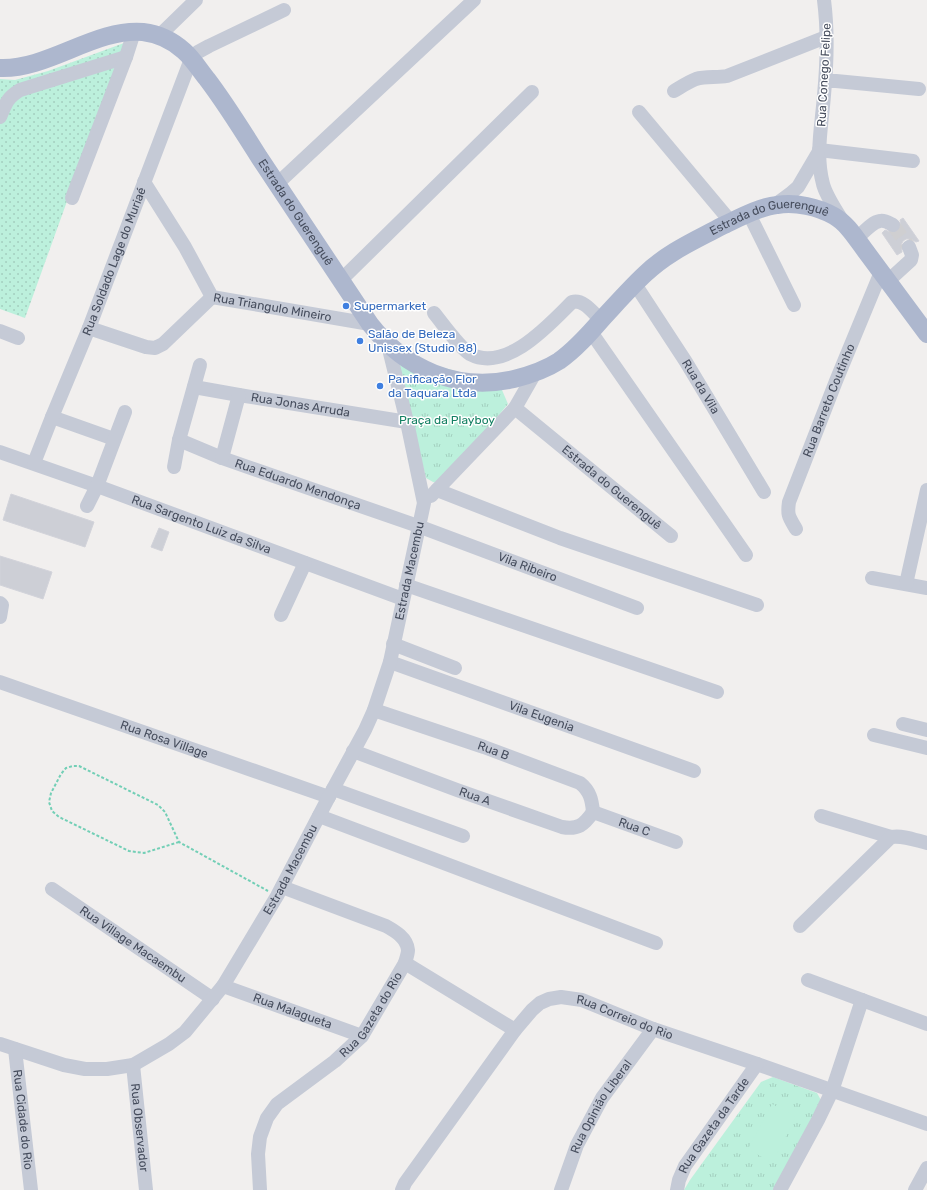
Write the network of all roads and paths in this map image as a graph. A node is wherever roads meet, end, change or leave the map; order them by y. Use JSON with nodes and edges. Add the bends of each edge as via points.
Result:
{"nodes":[{"id":1,"x":196,"y":0,"type":"edge"},
{"id":2,"x":474,"y":0,"type":"edge"},
{"id":3,"x":824,"y":0,"type":"edge"},
{"id":4,"x":284,"y":10,"type":"dead end"},
{"id":5,"x":134,"y":32,"type":"junction"},
{"id":6,"x":159,"y":36,"type":"junction"},
{"id":7,"x":826,"y":37,"type":"junction"},
{"id":8,"x":126,"y":57,"type":"junction"},
{"id":9,"x":191,"y":59,"type":"junction"},
{"id":10,"x":0,"y":68,"type":"edge"},
{"id":11,"x":826,"y":81,"type":"junction"},
{"id":12,"x":918,"y":90,"type":"dead end"},
{"id":13,"x":674,"y":91,"type":"dead end"},
{"id":14,"x":532,"y":92,"type":"dead end"},
{"id":15,"x":639,"y":112,"type":"dead end"},
{"id":16,"x":0,"y":117,"type":"edge"},
{"id":17,"x":819,"y":150,"type":"junction"},
{"id":18,"x":913,"y":161,"type":"dead end"},
{"id":19,"x":144,"y":182,"type":"junction"},
{"id":20,"x":277,"y":184,"type":"junction"},
{"id":21,"x":823,"y":184,"type":"junction"},
{"id":22,"x":798,"y":187,"type":"junction"},
{"id":23,"x":72,"y":198,"type":"dead end"},
{"id":24,"x":774,"y":205,"type":"junction"},
{"id":25,"x":807,"y":206,"type":"junction"},
{"id":26,"x":749,"y":214,"type":"junction"},
{"id":27,"x":731,"y":222,"type":"junction"},
{"id":28,"x":842,"y":222,"type":"junction"},
{"id":29,"x":893,"y":225,"type":"dead end"},
{"id":30,"x":856,"y":239,"type":"junction"},
{"id":31,"x":909,"y":247,"type":"dead end"},
{"id":32,"x":885,"y":276,"type":"junction"},
{"id":33,"x":341,"y":280,"type":"junction"},
{"id":34,"x":635,"y":284,"type":"junction"},
{"id":35,"x":212,"y":297,"type":"junction"},
{"id":36,"x":794,"y":305,"type":"dead end"},
{"id":37,"x":434,"y":313,"type":"dead end"},
{"id":38,"x":370,"y":324,"type":"junction"},
{"id":39,"x":596,"y":326,"type":"junction"},
{"id":40,"x":90,"y":328,"type":"junction"},
{"id":41,"x":0,"y":331,"type":"edge"},
{"id":42,"x":927,"y":334,"type":"edge"},
{"id":43,"x":18,"y":338,"type":"dead end"},
{"id":44,"x":388,"y":345,"type":"junction"},
{"id":45,"x":200,"y":364,"type":"dead end"},
{"id":46,"x":535,"y":374,"type":"junction"},
{"id":47,"x":194,"y":387,"type":"junction"},
{"id":48,"x":239,"y":395,"type":"junction"},
{"id":49,"x":515,"y":408,"type":"junction"},
{"id":50,"x":125,"y":412,"type":"dead end"},
{"id":51,"x":52,"y":418,"type":"junction"},
{"id":52,"x":407,"y":422,"type":"junction"},
{"id":53,"x":114,"y":439,"type":"junction"},
{"id":54,"x":179,"y":440,"type":"junction"},
{"id":55,"x":0,"y":452,"type":"edge"},
{"id":56,"x":222,"y":458,"type":"junction"},
{"id":57,"x":34,"y":463,"type":"junction"},
{"id":58,"x":174,"y":467,"type":"dead end"},
{"id":59,"x":97,"y":486,"type":"junction"},
{"id":60,"x":437,"y":490,"type":"junction"},
{"id":61,"x":927,"y":490,"type":"edge"},
{"id":62,"x":764,"y":492,"type":"dead end"},
{"id":63,"x":424,"y":503,"type":"junction"},
{"id":64,"x":87,"y":506,"type":"dead end"},
{"id":65,"x":418,"y":526,"type":"junction"},
{"id":66,"x":796,"y":529,"type":"dead end"},
{"id":67,"x":671,"y":536,"type":"dead end"},
{"id":68,"x":746,"y":554,"type":"dead end"},
{"id":69,"x":305,"y":563,"type":"junction"},
{"id":70,"x":872,"y":578,"type":"dead end"},
{"id":71,"x":906,"y":584,"type":"junction"},
{"id":72,"x":406,"y":585,"type":"junction"},
{"id":73,"x":927,"y":588,"type":"edge"},
{"id":74,"x":403,"y":599,"type":"junction"},
{"id":75,"x":0,"y":603,"type":"edge"},
{"id":76,"x":756,"y":605,"type":"dead end"},
{"id":77,"x":637,"y":608,"type":"dead end"},
{"id":78,"x":281,"y":615,"type":"dead end"},
{"id":79,"x":0,"y":617,"type":"edge"},
{"id":80,"x":393,"y":644,"type":"junction"},
{"id":81,"x":390,"y":662,"type":"junction"},
{"id":82,"x":455,"y":668,"type":"dead end"},
{"id":83,"x":0,"y":682,"type":"edge"},
{"id":84,"x":717,"y":692,"type":"dead end"},
{"id":85,"x":374,"y":710,"type":"junction"},
{"id":86,"x":903,"y":724,"type":"dead end"},
{"id":87,"x":927,"y":730,"type":"edge"},
{"id":88,"x":874,"y":735,"type":"dead end"},
{"id":89,"x":927,"y":748,"type":"edge"},
{"id":90,"x":353,"y":751,"type":"junction"},
{"id":91,"x":694,"y":771,"type":"dead end"},
{"id":92,"x":331,"y":793,"type":"junction"},
{"id":93,"x":593,"y":812,"type":"junction"},
{"id":94,"x":319,"y":816,"type":"junction"},
{"id":95,"x":821,"y":816,"type":"dead end"},
{"id":96,"x":463,"y":836,"type":"dead end"},
{"id":97,"x":891,"y":837,"type":"junction"},
{"id":98,"x":179,"y":842,"type":"junction"},
{"id":99,"x":676,"y":842,"type":"dead end"},
{"id":100,"x":927,"y":843,"type":"edge"},
{"id":101,"x":52,"y":889,"type":"dead end"},
{"id":102,"x":279,"y":891,"type":"junction"},
{"id":103,"x":800,"y":926,"type":"dead end"},
{"id":104,"x":656,"y":943,"type":"dead end"},
{"id":105,"x":406,"y":963,"type":"junction"},
{"id":106,"x":808,"y":980,"type":"dead end"},
{"id":107,"x":224,"y":986,"type":"junction"},
{"id":108,"x":213,"y":999,"type":"junction"},
{"id":109,"x":862,"y":1000,"type":"junction"},
{"id":110,"x":927,"y":1024,"type":"edge"},
{"id":111,"x":515,"y":1030,"type":"junction"},
{"id":112,"x":652,"y":1030,"type":"junction"},
{"id":113,"x":362,"y":1036,"type":"junction"},
{"id":114,"x":0,"y":1044,"type":"edge"},
{"id":115,"x":14,"y":1049,"type":"junction"},
{"id":116,"x":757,"y":1064,"type":"junction"},
{"id":117,"x":133,"y":1065,"type":"junction"},
{"id":118,"x":832,"y":1091,"type":"junction"},
{"id":119,"x":927,"y":1124,"type":"edge"},
{"id":120,"x":927,"y":1168,"type":"edge"},
{"id":121,"x":30,"y":1190,"type":"edge"},
{"id":122,"x":146,"y":1190,"type":"edge"},
{"id":123,"x":260,"y":1190,"type":"edge"},
{"id":124,"x":402,"y":1190,"type":"edge"},
{"id":125,"x":561,"y":1190,"type":"edge"},
{"id":126,"x":677,"y":1190,"type":"edge"},
{"id":127,"x":780,"y":1190,"type":"edge"},
{"id":128,"x":915,"y":1190,"type":"edge"}],
"edges":[{"from":1,"to":6,"type":"street"},
{"from":2,"to":20,"type":"street"},
{"from":3,"to":7,"type":"street","name":"Rua Conego Felipe"},
{"from":4,"to":9,"type":"street","via":[[209,46]]},
{"from":5,"to":6,"type":"main road","name":"Estrada do Guerenguê"},
{"from":5,"to":8,"type":"street"},
{"from":5,"to":10,"type":"main road","name":"Estrada do Guerenguê","via":[[108,37],[29,65],[10,69]]},
{"from":6,"to":9,"type":"main road","name":"Estrada do Guerenguê","via":[[168,39]]},
{"from":7,"to":11,"type":"street","name":"Rua Conego Felipe"},
{"from":7,"to":13,"type":"street","via":[[728,76],[695,80]]},
{"from":8,"to":16,"type":"street","via":[[20,90],[5,104]]},
{"from":8,"to":23,"type":"street"},
{"from":9,"to":19,"type":"street","name":"Rua Soldado Lage do Muriaé"},
{"from":9,"to":20,"type":"main road","name":"Estrada do Guerenguê","via":[[220,97]]},
{"from":11,"to":12,"type":"street"},
{"from":11,"to":17,"type":"street","name":"Rua Conego Felipe"},
{"from":14,"to":33,"type":"street"},
{"from":15,"to":27,"type":"street"},
{"from":17,"to":18,"type":"street"},
{"from":17,"to":21,"type":"street","name":"Rua Conego Felipe"},
{"from":17,"to":22,"type":"street","name":"Rua Conego Felipe"},
{"from":19,"to":35,"type":"street","name":"Rua Triangulo Mineiro","via":[[185,247]]},
{"from":19,"to":40,"type":"street","name":"Rua Soldado Lage do Muriaé"},
{"from":20,"to":33,"type":"main road","name":"Estrada do Guerenguê"},
{"from":21,"to":25,"type":"street","via":[[818,203]]},
{"from":21,"to":28,"type":"street","name":"Rua Conego Felipe"},
{"from":22,"to":24,"type":"street","name":"Rua Conego Felipe"},
{"from":22,"to":25,"type":"street","via":[[797,197]]},
{"from":24,"to":25,"type":"main road","name":"Estrada do Guerenguê"},
{"from":24,"to":26,"type":"main road","name":"Estrada do Guerenguê"},
{"from":25,"to":28,"type":"main road","name":"Estrada do Guerenguê","via":[[826,212]]},
{"from":26,"to":27,"type":"main road","name":"Estrada do Guerenguê"},
{"from":26,"to":36,"type":"street"},
{"from":27,"to":34,"type":"main road","name":"Estrada do Guerenguê","via":[[674,250]]},
{"from":28,"to":30,"type":"main road","name":"Estrada do Guerenguê"},
{"from":29,"to":30,"type":"street","via":[[880,221]]},
{"from":30,"to":32,"type":"main road","name":"Estrada do Guerenguê"},
{"from":31,"to":32,"type":"street","via":[[911,260]]},
{"from":32,"to":42,"type":"main road","name":"Estrada do Guerenguê"},
{"from":32,"to":66,"type":"street","name":"Rua Barreto Coutinho","via":[[836,381],[789,502],[789,518]]},
{"from":33,"to":38,"type":"main road","name":"Estrada do Guerenguê"},
{"from":34,"to":39,"type":"main road","name":"Estrada do Guerenguê"},
{"from":34,"to":62,"type":"street","name":"Rua da Vila","via":[[686,362]]},
{"from":35,"to":38,"type":"street","name":"Rua Triangulo Mineiro"},
{"from":35,"to":40,"type":"street","via":[[163,344],[155,348]]},
{"from":37,"to":39,"type":"street","via":[[460,345],[479,357],[506,355],[515,351],[544,329],[572,302],[582,302]]},
{"from":38,"to":44,"type":"main road","name":"Estrada do Guerenguê"},
{"from":39,"to":46,"type":"main road","name":"Estrada do Guerenguê","via":[[561,360]]},
{"from":39,"to":68,"type":"street"},
{"from":40,"to":51,"type":"street","name":"Rua Soldado Lage do Muriaé"},
{"from":41,"to":43,"type":"street"},
{"from":44,"to":46,"type":"main road","name":"Estrada do Guerenguê","via":[[418,366],[450,380],[501,382]]},
{"from":44,"to":52,"type":"street","name":"Estrada Macembu"},
{"from":45,"to":47,"type":"street"},
{"from":46,"to":49,"type":"street"},
{"from":47,"to":48,"type":"street","name":"Rua Jonas Arruda"},
{"from":47,"to":54,"type":"street"},
{"from":48,"to":52,"type":"street","name":"Rua Jonas Arruda"},
{"from":48,"to":56,"type":"street"},
{"from":49,"to":60,"type":"street"},
{"from":49,"to":67,"type":"street","name":"Estrada do Guerenguê"},
{"from":50,"to":53,"type":"street"},
{"from":51,"to":53,"type":"street"},
{"from":51,"to":57,"type":"street","name":"Rua Soldado Lage do Muriaé"},
{"from":52,"to":63,"type":"street","name":"Estrada Macembu"},
{"from":53,"to":59,"type":"street"},
{"from":54,"to":56,"type":"street","name":"Rua Eduardo Mendonça"},
{"from":54,"to":58,"type":"street"},
{"from":55,"to":57,"type":"street","name":"Rua Sargento Luiz da Silva"},
{"from":56,"to":65,"type":"street","name":"Rua Eduardo Mendonça"},
{"from":57,"to":59,"type":"street","name":"Rua Sargento Luiz da Silva"},
{"from":59,"to":64,"type":"street"},
{"from":59,"to":69,"type":"street","name":"Rua Sargento Luiz da Silva"},
{"from":60,"to":63,"type":"street"},
{"from":60,"to":76,"type":"street","via":[[560,538]]},
{"from":61,"to":71,"type":"street"},
{"from":63,"to":65,"type":"street","name":"Estrada Macembu"},
{"from":65,"to":72,"type":"street","name":"Estrada Macembu"},
{"from":65,"to":77,"type":"street","name":"Vila Ribeiro"},
{"from":69,"to":74,"type":"street","name":"Rua Sargento Luiz da Silva"},
{"from":69,"to":78,"type":"street"},
{"from":70,"to":71,"type":"street"},
{"from":71,"to":73,"type":"street"},
{"from":72,"to":74,"type":"street","name":"Estrada Macembu"},
{"from":72,"to":84,"type":"street"},
{"from":74,"to":80,"type":"street","name":"Estrada Macembu"},
{"from":75,"to":79,"type":"street"},
{"from":80,"to":81,"type":"street","name":"Estrada Macembu"},
{"from":80,"to":82,"type":"street"},
{"from":81,"to":85,"type":"street","name":"Estrada Macembu"},
{"from":81,"to":91,"type":"street","name":"Vila Eugenia"},
{"from":83,"to":92,"type":"street","name":"Rua Rosa Village"},
{"from":85,"to":90,"type":"street","name":"Estrada Macembu"},
{"from":85,"to":93,"type":"street","name":"Rua B","via":[[580,783],[589,793]]},
{"from":86,"to":87,"type":"street"},
{"from":88,"to":89,"type":"street"},
{"from":90,"to":92,"type":"street","name":"Estrada Macembu"},
{"from":90,"to":93,"type":"street","name":"Rua A","via":[[562,827],[576,828]]},
{"from":92,"to":94,"type":"street","name":"Estrada Macembu"},
{"from":92,"to":96,"type":"street","name":"Rua Rosa Village"},
{"from":93,"to":99,"type":"street","name":"Rua C"},
{"from":94,"to":102,"type":"street","name":"Estrada Macembu"},
{"from":94,"to":104,"type":"street"},
{"from":95,"to":97,"type":"street"},
{"from":97,"to":100,"type":"street"},
{"from":97,"to":103,"type":"street"},
{"from":98,"to":98,"type":"path","via":[[144,852],[129,851],[59,817],[52,811],[49,802],[51,793],[66,768],[79,766],[158,805],[165,812]]},
{"from":98,"to":102,"type":"path"},
{"from":101,"to":108,"type":"street","name":"Rua Village Macaembu"},
{"from":102,"to":105,"type":"street","name":"Rua Gazeta do Rio","via":[[386,926],[397,932],[408,949]]},
{"from":102,"to":107,"type":"street","name":"Estrada Macembu"},
{"from":105,"to":111,"type":"street"},
{"from":105,"to":113,"type":"street","name":"Rua Gazeta do Rio"},
{"from":106,"to":109,"type":"street"},
{"from":107,"to":108,"type":"street","name":"Estrada Macembu"},
{"from":107,"to":113,"type":"street","name":"Rua Malagueta"},
{"from":108,"to":117,"type":"street","name":"Estrada Macembu","via":[[185,1032]]},
{"from":109,"to":110,"type":"street"},
{"from":109,"to":118,"type":"street"},
{"from":111,"to":112,"type":"street","name":"Rua Correio do Rio","via":[[540,1003],[561,997],[582,1000]]},
{"from":111,"to":124,"type":"street","name":"Rua Correio do Rio"},
{"from":112,"to":116,"type":"street","name":"Rua Correio do Rio"},
{"from":112,"to":125,"type":"street","name":"Rua Opinião Liberal","via":[[602,1098],[577,1145]]},
{"from":113,"to":123,"type":"street","name":"Rua Gazeta do Rio","via":[[335,1061],[277,1104],[266,1118],[258,1154]]},
{"from":114,"to":115,"type":"street","name":"Estrada Macembu"},
{"from":115,"to":117,"type":"street","name":"Estrada Macembu","via":[[85,1069]]},
{"from":115,"to":121,"type":"street","name":"Rua Cidade do Rio"},
{"from":116,"to":118,"type":"street","name":"Rua Correio do Rio"},
{"from":116,"to":126,"type":"street","name":"Rua Gazeta da Tarde","via":[[685,1166]]},
{"from":117,"to":122,"type":"street","name":"Rua Observador"},
{"from":118,"to":119,"type":"street","name":"Rua Correio do Rio"},
{"from":118,"to":127,"type":"street"},
{"from":120,"to":128,"type":"street"}]}
